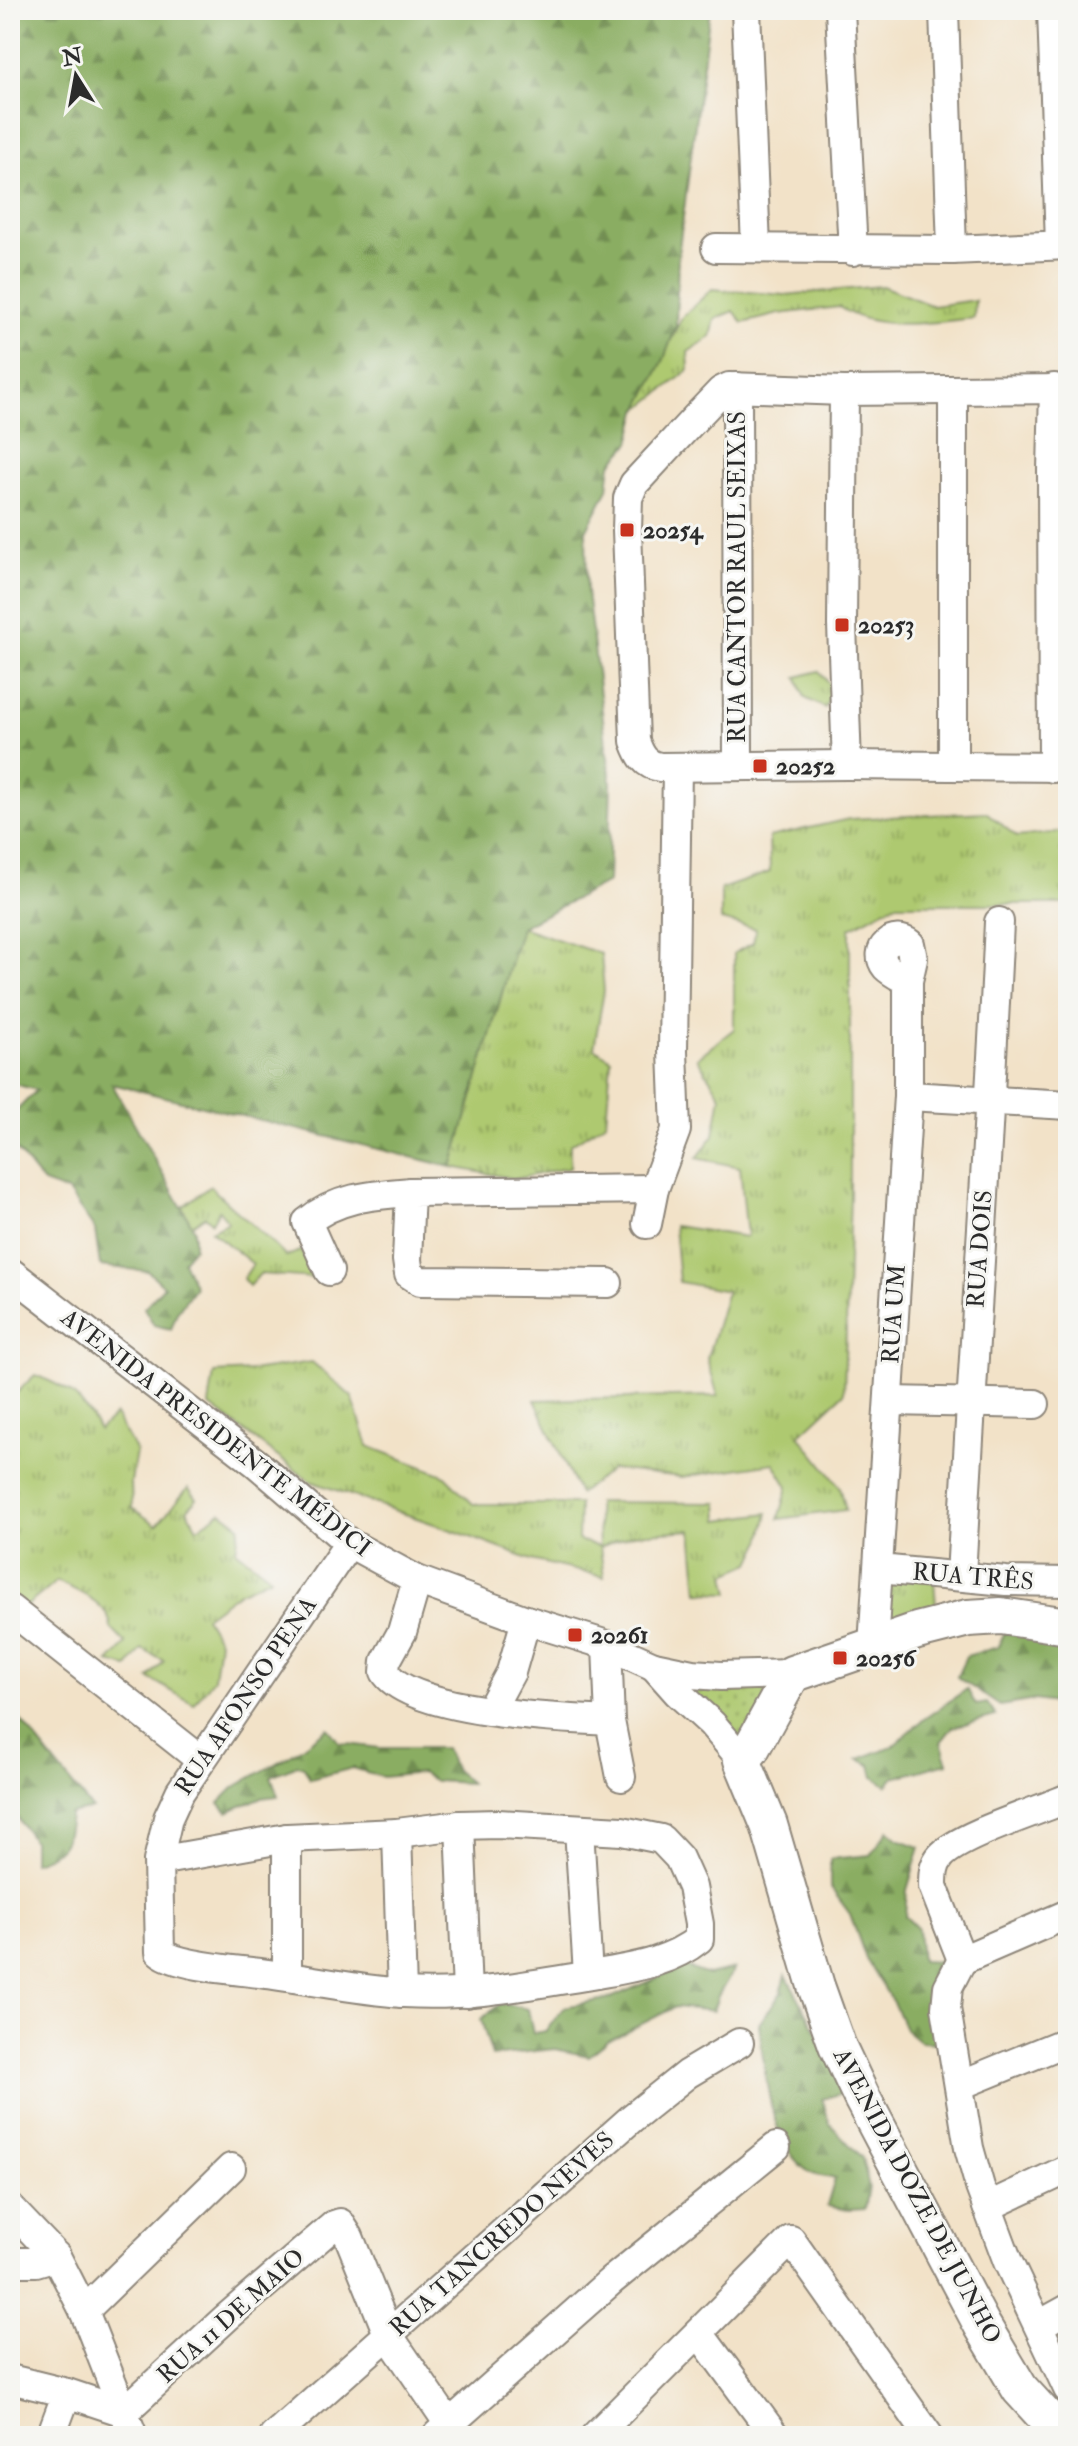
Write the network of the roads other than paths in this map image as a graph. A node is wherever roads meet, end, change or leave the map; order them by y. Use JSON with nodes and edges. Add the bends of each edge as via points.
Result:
{"nodes":[{"id":1,"x":746,"y":10,"type":"edge"},
{"id":2,"x":840,"y":10,"type":"edge"},
{"id":3,"x":944,"y":10,"type":"edge"},
{"id":4,"x":1052,"y":10,"type":"edge"},
{"id":5,"x":1064,"y":245,"type":"edge"},
{"id":6,"x":756,"y":247,"type":"junction"},
{"id":7,"x":716,"y":248,"type":"dead end"},
{"id":8,"x":952,"y":250,"type":"junction"},
{"id":9,"x":853,"y":251,"type":"junction"},
{"id":10,"x":737,"y":387,"type":"junction"},
{"id":11,"x":1061,"y":388,"type":"edge"},
{"id":12,"x":953,"y":390,"type":"junction"},
{"id":13,"x":844,"y":391,"type":"junction"},
{"id":14,"x":847,"y":765,"type":"junction"},
{"id":15,"x":738,"y":766,"type":"junction"},
{"id":16,"x":953,"y":766,"type":"junction"},
{"id":17,"x":677,"y":767,"type":"junction"},
{"id":18,"x":1060,"y":768,"type":"edge"},
{"id":19,"x":999,"y":922,"type":"dead end"},
{"id":20,"x":908,"y":981,"type":"dead end"},
{"id":21,"x":908,"y":1096,"type":"junction"},
{"id":22,"x":991,"y":1100,"type":"junction"},
{"id":23,"x":1068,"y":1105,"type":"edge"},
{"id":24,"x":654,"y":1189,"type":"junction"},
{"id":25,"x":410,"y":1192,"type":"junction"},
{"id":26,"x":647,"y":1224,"type":"dead end"},
{"id":27,"x":329,"y":1271,"type":"dead end"},
{"id":28,"x":10,"y":1272,"type":"edge"},
{"id":29,"x":608,"y":1283,"type":"dead end"},
{"id":30,"x":889,"y":1401,"type":"junction"},
{"id":31,"x":970,"y":1404,"type":"junction"},
{"id":32,"x":1035,"y":1404,"type":"dead end"},
{"id":33,"x":349,"y":1543,"type":"junction"},
{"id":34,"x":879,"y":1569,"type":"junction"},
{"id":35,"x":961,"y":1576,"type":"junction"},
{"id":36,"x":417,"y":1580,"type":"junction"},
{"id":37,"x":1068,"y":1582,"type":"edge"},
{"id":38,"x":10,"y":1609,"type":"edge"},
{"id":39,"x":526,"y":1620,"type":"junction"},
{"id":40,"x":1068,"y":1626,"type":"edge"},
{"id":41,"x":607,"y":1645,"type":"junction"},
{"id":42,"x":873,"y":1646,"type":"junction"},
{"id":43,"x":654,"y":1666,"type":"junction"},
{"id":44,"x":792,"y":1674,"type":"junction"},
{"id":45,"x":490,"y":1711,"type":"junction"},
{"id":46,"x":610,"y":1721,"type":"junction"},
{"id":47,"x":201,"y":1760,"type":"junction"},
{"id":48,"x":742,"y":1760,"type":"junction"},
{"id":49,"x":621,"y":1777,"type":"dead end"},
{"id":50,"x":1068,"y":1798,"type":"edge"},
{"id":51,"x":460,"y":1825,"type":"junction"},
{"id":52,"x":579,"y":1829,"type":"junction"},
{"id":53,"x":397,"y":1833,"type":"junction"},
{"id":54,"x":287,"y":1838,"type":"junction"},
{"id":55,"x":158,"y":1861,"type":"junction"},
{"id":56,"x":1068,"y":1914,"type":"edge"},
{"id":57,"x":962,"y":1960,"type":"junction"},
{"id":58,"x":588,"y":1975,"type":"junction"},
{"id":59,"x":287,"y":1976,"type":"junction"},
{"id":60,"x":402,"y":1993,"type":"junction"},
{"id":61,"x":467,"y":1993,"type":"junction"},
{"id":62,"x":1068,"y":2041,"type":"edge"},
{"id":63,"x":739,"y":2043,"type":"dead end"},
{"id":64,"x":960,"y":2085,"type":"junction"},
{"id":65,"x":776,"y":2147,"type":"dead end"},
{"id":66,"x":231,"y":2168,"type":"dead end"},
{"id":67,"x":1068,"y":2169,"type":"edge"},
{"id":68,"x":987,"y":2207,"type":"junction"},
{"id":69,"x":10,"y":2208,"type":"edge"},
{"id":70,"x":56,"y":2256,"type":"junction"},
{"id":71,"x":10,"y":2262,"type":"edge"},
{"id":72,"x":1068,"y":2309,"type":"edge"},
{"id":73,"x":84,"y":2311,"type":"junction"},
{"id":74,"x":1039,"y":2325,"type":"junction"},
{"id":75,"x":699,"y":2333,"type":"junction"},
{"id":76,"x":389,"y":2336,"type":"junction"},
{"id":77,"x":10,"y":2379,"type":"edge"},
{"id":78,"x":1068,"y":2389,"type":"edge"},
{"id":79,"x":67,"y":2393,"type":"junction"},
{"id":80,"x":128,"y":2424,"type":"edge"},
{"id":81,"x":443,"y":2430,"type":"edge"},
{"id":82,"x":762,"y":2431,"type":"edge"},
{"id":83,"x":51,"y":2436,"type":"edge"},
{"id":84,"x":274,"y":2436,"type":"edge"},
{"id":85,"x":595,"y":2436,"type":"edge"},
{"id":86,"x":929,"y":2436,"type":"edge"},
{"id":87,"x":1063,"y":2436,"type":"edge"}],
"edges":[{"from":1,"to":6,"type":"street"},
{"from":2,"to":9,"type":"street"},
{"from":3,"to":8,"type":"street"},
{"from":4,"to":5,"type":"street"},
{"from":5,"to":8,"type":"street"},
{"from":6,"to":7,"type":"street"},
{"from":6,"to":9,"type":"street"},
{"from":8,"to":9,"type":"street"},
{"from":10,"to":13,"type":"street"},
{"from":10,"to":15,"type":"street","name":"RUA CANTOR RAUL SEIXAS"},
{"from":10,"to":17,"type":"street","via":[[721,391],[706,406],[634,484],[628,498],[635,741],[647,763]]},
{"from":11,"to":12,"type":"street"},
{"from":11,"to":18,"type":"street","via":[[1051,484]]},
{"from":12,"to":13,"type":"street"},
{"from":12,"to":16,"type":"street"},
{"from":13,"to":14,"type":"street"},
{"from":14,"to":15,"type":"street"},
{"from":14,"to":16,"type":"street"},
{"from":15,"to":17,"type":"street"},
{"from":16,"to":18,"type":"street"},
{"from":17,"to":24,"type":"street","via":[[676,1130]]},
{"from":19,"to":22,"type":"street","name":"RUA DOIS"},
{"from":20,"to":21,"type":"street","name":"RUA UM"},
{"from":21,"to":22,"type":"street"},
{"from":21,"to":30,"type":"street","name":"RUA UM"},
{"from":22,"to":23,"type":"street"},
{"from":22,"to":31,"type":"street","name":"RUA DOIS"},
{"from":24,"to":25,"type":"street"},
{"from":24,"to":26,"type":"street"},
{"from":25,"to":27,"type":"street","via":[[365,1196],[323,1209],[307,1222]]},
{"from":25,"to":29,"type":"street","via":[[407,1260],[409,1274],[420,1281]]},
{"from":28,"to":33,"type":"street","name":"AVENIDA PRESIDENTE MÉDICI","via":[[256,1463]]},
{"from":30,"to":31,"type":"street"},
{"from":30,"to":34,"type":"street","name":"RUA UM"},
{"from":31,"to":32,"type":"street"},
{"from":31,"to":35,"type":"street","name":"RUA DOIS"},
{"from":33,"to":36,"type":"street","name":"AVENIDA PRESIDENTE MÉDICI"},
{"from":33,"to":47,"type":"street","name":"RUA AFONSO PENA"},
{"from":34,"to":35,"type":"street","name":"RUA TRÊS"},
{"from":34,"to":42,"type":"street","name":"RUA UM"},
{"from":35,"to":37,"type":"street","name":"RUA TRÊS"},
{"from":36,"to":39,"type":"street","name":"AVENIDA PRESIDENTE MÉDICI"},
{"from":36,"to":45,"type":"street","via":[[385,1672],[411,1691]]},
{"from":38,"to":47,"type":"street"},
{"from":39,"to":41,"type":"street","name":"AVENIDA PRESIDENTE MÉDICI"},
{"from":39,"to":45,"type":"street","via":[[511,1672]]},
{"from":40,"to":42,"type":"main road","via":[[1001,1616],[968,1618]]},
{"from":41,"to":43,"type":"street","name":"AVENIDA PRESIDENTE MÉDICI"},
{"from":41,"to":46,"type":"street"},
{"from":42,"to":44,"type":"main road"},
{"from":43,"to":44,"type":"street","name":"AVENIDA PRESIDENTE MÉDICI","via":[[721,1676]]},
{"from":43,"to":48,"type":"street","name":"AVENIDA PRESIDENTE MÉDICI"},
{"from":44,"to":48,"type":"main road"},
{"from":45,"to":46,"type":"street"},
{"from":46,"to":49,"type":"street"},
{"from":47,"to":55,"type":"street","name":"RUA AFONSO PENA","via":[[168,1818]]},
{"from":48,"to":87,"type":"main road","name":"AVENIDA DOZE DE JUNHO","via":[[769,1825],[816,1986],[862,2098],[1020,2389]]},
{"from":50,"to":57,"type":"street","via":[[965,1841],[937,1862],[933,1886]]},
{"from":51,"to":52,"type":"street"},
{"from":51,"to":53,"type":"street"},
{"from":51,"to":61,"type":"street"},
{"from":52,"to":58,"type":"street"},
{"from":52,"to":58,"type":"street","via":[[661,1839],[686,1870],[699,1939],[667,1958]]},
{"from":53,"to":54,"type":"street"},
{"from":53,"to":60,"type":"street"},
{"from":54,"to":55,"type":"street"},
{"from":54,"to":59,"type":"street"},
{"from":55,"to":59,"type":"street","name":"RUA AFONSO PENA","via":[[160,1952],[205,1966]]},
{"from":56,"to":57,"type":"street"},
{"from":57,"to":64,"type":"street","via":[[946,1997]]},
{"from":58,"to":61,"type":"street"},
{"from":59,"to":60,"type":"street"},
{"from":60,"to":61,"type":"street"},
{"from":62,"to":64,"type":"street"},
{"from":63,"to":76,"type":"street","name":"RUA TANCREDO NEVES","via":[[661,2094]]},
{"from":64,"to":68,"type":"street","via":[[969,2148]]},
{"from":65,"to":81,"type":"street","via":[[611,2281]]},
{"from":66,"to":73,"type":"street"},
{"from":67,"to":68,"type":"street"},
{"from":68,"to":74,"type":"street"},
{"from":69,"to":70,"type":"street"},
{"from":70,"to":71,"type":"street"},
{"from":70,"to":73,"type":"street"},
{"from":72,"to":74,"type":"street"},
{"from":73,"to":80,"type":"street"},
{"from":74,"to":78,"type":"street"},
{"from":75,"to":82,"type":"street"},
{"from":75,"to":85,"type":"street"},
{"from":75,"to":86,"type":"street","via":[[791,2240]]},
{"from":76,"to":80,"type":"street","name":"RUA 11 DE MAIO","via":[[349,2237],[340,2223],[334,2225],[226,2318]]},
{"from":76,"to":81,"type":"street"},
{"from":76,"to":84,"type":"street","name":"RUA TANCREDO NEVES"},
{"from":77,"to":79,"type":"street"},
{"from":79,"to":80,"type":"street"},
{"from":79,"to":83,"type":"street"}]}
